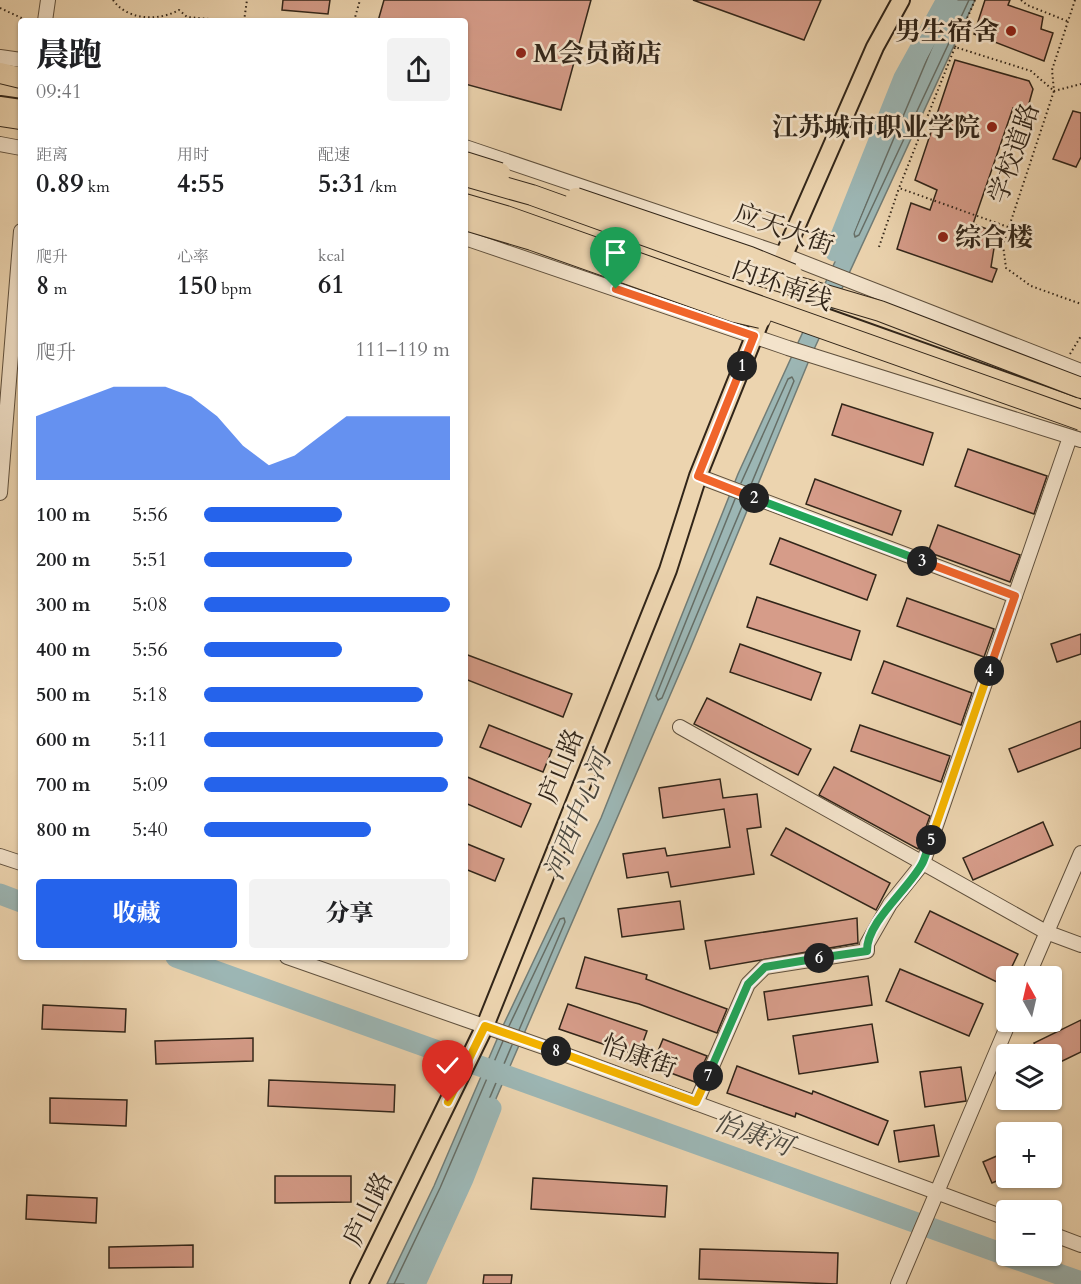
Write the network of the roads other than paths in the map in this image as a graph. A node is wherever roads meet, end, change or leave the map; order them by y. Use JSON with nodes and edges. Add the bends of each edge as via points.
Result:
{"nodes":[{"id":1,"x":48,"y":0,"type":"edge"},
{"id":2,"x":901,"y":0,"type":"edge"},
{"id":3,"x":45,"y":18,"type":"edge"},
{"id":4,"x":0,"y":57,"type":"edge"},
{"id":5,"x":18,"y":60,"type":"edge"},
{"id":6,"x":0,"y":73,"type":"edge"},
{"id":7,"x":18,"y":77,"type":"edge"},
{"id":8,"x":0,"y":83,"type":"edge"},
{"id":9,"x":18,"y":85,"type":"edge"},
{"id":10,"x":0,"y":94,"type":"edge"},
{"id":11,"x":18,"y":97,"type":"edge"},
{"id":12,"x":0,"y":144,"type":"edge"},
{"id":13,"x":18,"y":147,"type":"edge"},
{"id":14,"x":468,"y":148,"type":"edge"},
{"id":15,"x":468,"y":163,"type":"edge"},
{"id":16,"x":468,"y":177,"type":"edge"},
{"id":17,"x":468,"y":187,"type":"edge"},
{"id":18,"x":468,"y":194,"type":"edge"},
{"id":19,"x":468,"y":205,"type":"edge"},
{"id":20,"x":468,"y":221,"type":"edge"},
{"id":21,"x":468,"y":239,"type":"edge"},
{"id":22,"x":784,"y":255,"type":"junction"},
{"id":23,"x":18,"y":268,"type":"edge"},
{"id":24,"x":771,"y":293,"type":"junction"},
{"id":25,"x":880,"y":311,"type":"junction"},
{"id":26,"x":754,"y":336,"type":"junction"},
{"id":27,"x":865,"y":343,"type":"junction"},
{"id":28,"x":1081,"y":371,"type":"edge"},
{"id":29,"x":1081,"y":388,"type":"edge"},
{"id":30,"x":1081,"y":399,"type":"edge"},
{"id":31,"x":1081,"y":408,"type":"edge"},
{"id":32,"x":1078,"y":433,"type":"edge"},
{"id":33,"x":702,"y":478,"type":"junction"},
{"id":34,"x":0,"y":493,"type":"edge"},
{"id":35,"x":1015,"y":596,"type":"junction"},
{"id":36,"x":680,"y":727,"type":"dead end"},
{"id":37,"x":1081,"y":854,"type":"edge"},
{"id":38,"x":0,"y":856,"type":"edge"},
{"id":39,"x":18,"y":862,"type":"edge"},
{"id":40,"x":923,"y":863,"type":"junction"},
{"id":41,"x":1046,"y":932,"type":"junction"},
{"id":42,"x":1081,"y":945,"type":"edge"},
{"id":43,"x":296,"y":960,"type":"edge"},
{"id":44,"x":1032,"y":966,"type":"edge"},
{"id":45,"x":483,"y":1030,"type":"junction"},
{"id":46,"x":1005,"y":1032,"type":"edge"},
{"id":47,"x":696,"y":1102,"type":"junction"},
{"id":48,"x":938,"y":1193,"type":"junction"},
{"id":49,"x":996,"y":1214,"type":"edge"},
{"id":50,"x":1062,"y":1238,"type":"edge"},
{"id":51,"x":1081,"y":1245,"type":"edge"},
{"id":52,"x":359,"y":1284,"type":"edge"},
{"id":53,"x":898,"y":1284,"type":"edge"}],
"edges":[{"from":1,"to":3,"type":"street"},
{"from":2,"to":22,"type":"main road","name":"庐山路","via":[[875,46]]},
{"from":4,"to":5,"type":"street"},
{"from":6,"to":7,"type":"highway"},
{"from":8,"to":9,"type":"highway"},
{"from":10,"to":11,"type":"main road"},
{"from":12,"to":13,"type":"street"},
{"from":14,"to":22,"type":"street","name":"应天大街"},
{"from":15,"to":25,"type":"highway","bridge":true,"via":[[740,253]]},
{"from":16,"to":25,"type":"highway","name":"内环南线","bridge":true,"via":[[532,195],[738,269]]},
{"from":17,"to":24,"type":"main road","via":[[510,198]]},
{"from":18,"to":24,"type":"main road"},
{"from":19,"to":27,"type":"highway","name":"内环南线","bridge":true},
{"from":20,"to":27,"type":"highway","bridge":true,"via":[[735,312]]},
{"from":21,"to":26,"type":"street"},
{"from":22,"to":24,"type":"main road","name":"庐山路"},
{"from":22,"to":28,"type":"street","name":"应天大街"},
{"from":23,"to":34,"type":"street"},
{"from":24,"to":26,"type":"main road","name":"庐山路"},
{"from":24,"to":30,"type":"main road"},
{"from":24,"to":31,"type":"main road"},
{"from":25,"to":29,"type":"highway","name":"内环南线","bridge":true},
{"from":26,"to":32,"type":"street"},
{"from":26,"to":33,"type":"main road","name":"庐山路"},
{"from":27,"to":32,"type":"highway","name":"内环南线","bridge":true},
{"from":32,"to":35,"type":"street"},
{"from":33,"to":35,"type":"street"},
{"from":33,"to":45,"type":"main road","name":"庐山路"},
{"from":35,"to":40,"type":"street"},
{"from":36,"to":40,"type":"street"},
{"from":37,"to":41,"type":"street"},
{"from":38,"to":39,"type":"street"},
{"from":40,"to":41,"type":"street"},
{"from":40,"to":47,"type":"street","via":[[890,904],[867,944],[867,951],[772,965],[748,984]]},
{"from":41,"to":42,"type":"street"},
{"from":41,"to":44,"type":"street"},
{"from":43,"to":45,"type":"street","name":"怡康街"},
{"from":45,"to":47,"type":"street","name":"怡康街","via":[[501,1032]]},
{"from":45,"to":52,"type":"main road","name":"庐山路"},
{"from":46,"to":48,"type":"street"},
{"from":47,"to":48,"type":"street","name":"怡康街"},
{"from":48,"to":49,"type":"street","name":"怡康街"},
{"from":48,"to":53,"type":"street"},
{"from":50,"to":51,"type":"street"}]}
